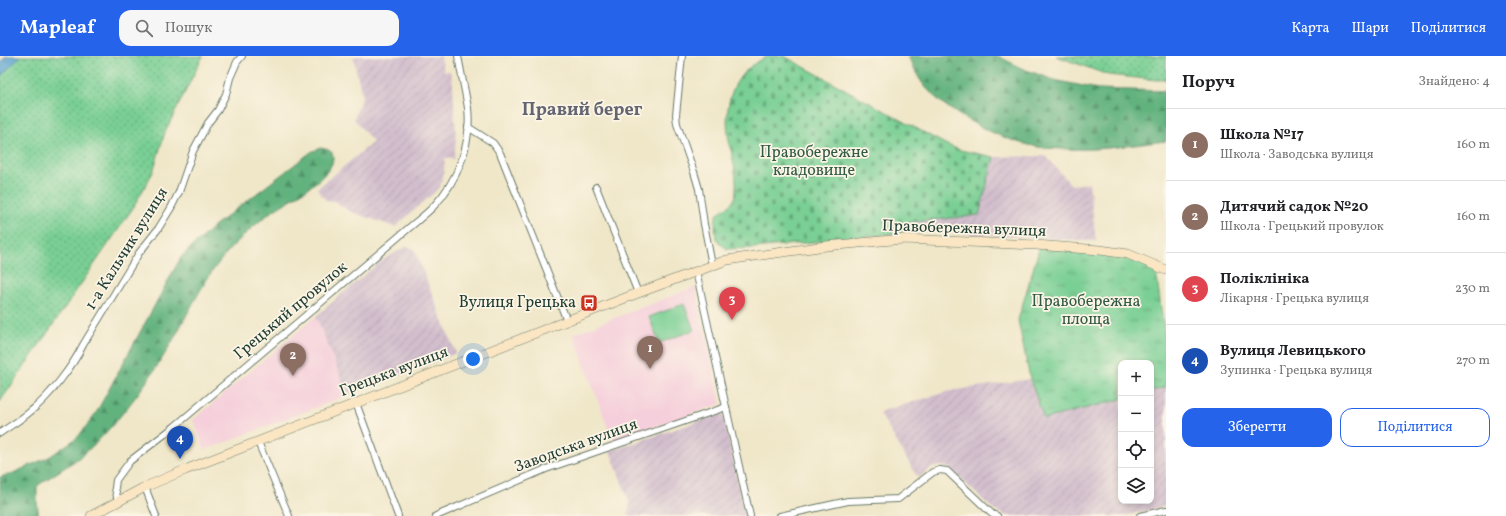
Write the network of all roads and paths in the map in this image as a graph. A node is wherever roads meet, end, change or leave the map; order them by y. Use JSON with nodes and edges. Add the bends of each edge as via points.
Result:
{"nodes":[{"id":1,"x":242,"y":56,"type":"edge"},
{"id":2,"x":458,"y":56,"type":"edge"},
{"id":3,"x":682,"y":56,"type":"edge"},
{"id":4,"x":468,"y":127,"type":"junction"},
{"id":5,"x":596,"y":187,"type":"dead end"},
{"id":6,"x":712,"y":265,"type":"junction"},
{"id":7,"x":1166,"y":270,"type":"edge"},
{"id":8,"x":696,"y":271,"type":"junction"},
{"id":9,"x":638,"y":293,"type":"junction"},
{"id":10,"x":566,"y":321,"type":"junction"},
{"id":11,"x":356,"y":403,"type":"junction"},
{"id":12,"x":726,"y":407,"type":"junction"},
{"id":13,"x":0,"y":433,"type":"edge"},
{"id":14,"x":258,"y":442,"type":"junction"},
{"id":15,"x":144,"y":487,"type":"junction"},
{"id":16,"x":118,"y":501,"type":"junction"},
{"id":17,"x":1166,"y":510,"type":"edge"},
{"id":18,"x":91,"y":516,"type":"edge"},
{"id":19,"x":156,"y":516,"type":"edge"},
{"id":20,"x":289,"y":516,"type":"edge"},
{"id":21,"x":398,"y":516,"type":"edge"},
{"id":22,"x":436,"y":516,"type":"edge"},
{"id":23,"x":750,"y":516,"type":"edge"},
{"id":24,"x":780,"y":516,"type":"edge"},
{"id":25,"x":997,"y":516,"type":"edge"},
{"id":26,"x":1140,"y":516,"type":"edge"}],
"edges":[{"from":1,"to":13,"type":"street","name":"1-а Кальчик вулиця","via":[[218,110],[208,122],[192,151],[171,208],[158,230],[135,259],[77,358],[32,411]]},
{"from":2,"to":4,"type":"street","name":"Грецький провулок","via":[[468,109]]},
{"from":3,"to":6,"type":"street","via":[[677,124],[699,189]]},
{"from":4,"to":10,"type":"street","via":[[492,143],[500,153]]},
{"from":4,"to":16,"type":"street","name":"Грецький провулок","via":[[466,144],[454,178],[434,206],[174,427],[130,461],[116,480]]},
{"from":5,"to":9,"type":"street"},
{"from":6,"to":7,"type":"street","name":"Правобережна вулиця","via":[[741,257],[826,246],[880,240],[927,239],[1100,250],[1128,254]]},
{"from":6,"to":8,"type":"street","name":"Грецька вулиця"},
{"from":8,"to":9,"type":"street","name":"Грецька вулиця"},
{"from":8,"to":12,"type":"street"},
{"from":9,"to":10,"type":"street","name":"Грецька вулиця"},
{"from":10,"to":11,"type":"street","name":"Грецька вулиця"},
{"from":11,"to":14,"type":"street","name":"Грецька вулиця"},
{"from":11,"to":21,"type":"street"},
{"from":12,"to":22,"type":"street","name":"Заводська вулиця","via":[[546,468]]},
{"from":12,"to":23,"type":"street"},
{"from":14,"to":15,"type":"street","name":"Грецька вулиця"},
{"from":14,"to":20,"type":"street"},
{"from":15,"to":16,"type":"street","name":"Грецька вулиця"},
{"from":15,"to":19,"type":"street"},
{"from":16,"to":18,"type":"street","name":"Грецька вулиця"},
{"from":17,"to":26,"type":"street"},
{"from":24,"to":25,"type":"street","via":[[848,501],[898,499],[933,472],[940,470],[947,471]]}]}
